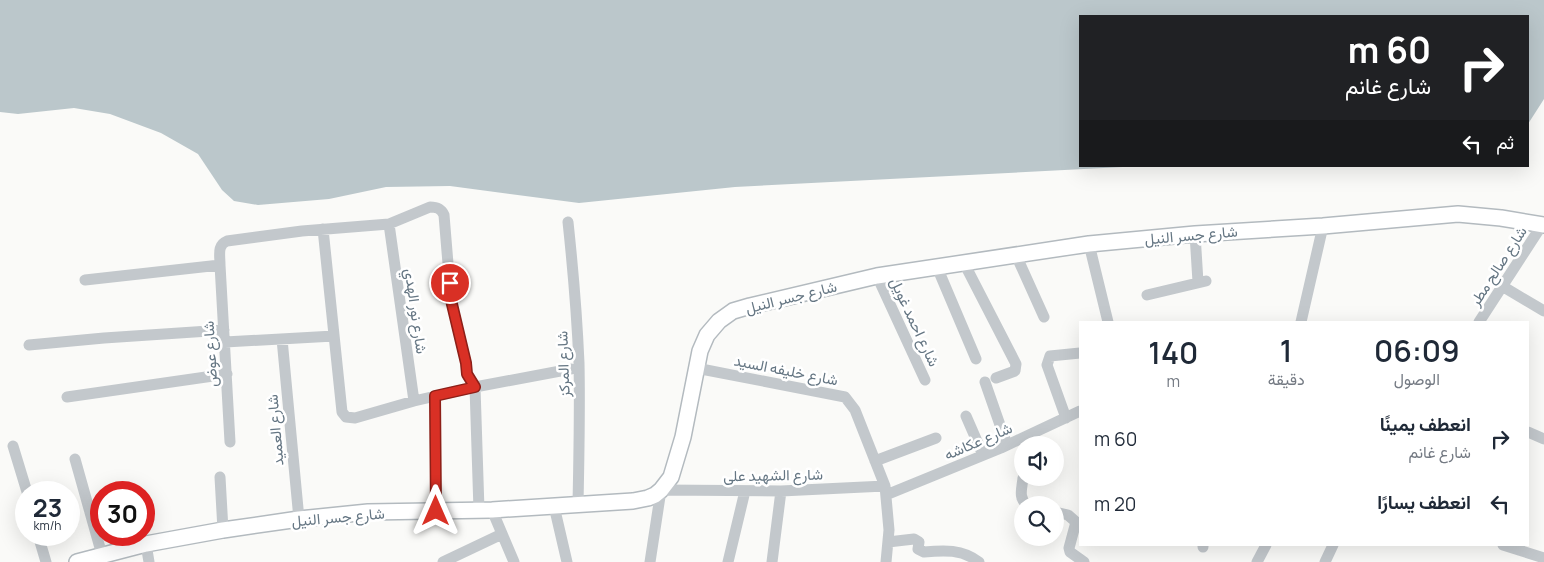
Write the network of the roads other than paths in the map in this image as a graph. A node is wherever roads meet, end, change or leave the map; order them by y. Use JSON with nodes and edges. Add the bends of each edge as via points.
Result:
{"nodes":[{"id":1,"x":568,"y":222,"type":"dead end"},
{"id":2,"x":389,"y":224,"type":"junction"},
{"id":3,"x":1543,"y":225,"type":"edge"},
{"id":4,"x":1323,"y":226,"type":"junction"},
{"id":5,"x":323,"y":229,"type":"junction"},
{"id":6,"x":1195,"y":234,"type":"junction"},
{"id":7,"x":1090,"y":244,"type":"junction"},
{"id":8,"x":1016,"y":256,"type":"junction"},
{"id":9,"x":964,"y":263,"type":"junction"},
{"id":10,"x":220,"y":265,"type":"junction"},
{"id":11,"x":937,"y":267,"type":"junction"},
{"id":12,"x":877,"y":276,"type":"junction"},
{"id":13,"x":85,"y":280,"type":"dead end"},
{"id":14,"x":1502,"y":286,"type":"junction"},
{"id":15,"x":1147,"y":294,"type":"dead end"},
{"id":16,"x":1544,"y":311,"type":"edge"},
{"id":17,"x":1044,"y":317,"type":"dead end"},
{"id":18,"x":1108,"y":321,"type":"edge"},
{"id":19,"x":1301,"y":321,"type":"edge"},
{"id":20,"x":1480,"y":321,"type":"edge"},
{"id":21,"x":224,"y":330,"type":"junction"},
{"id":22,"x":334,"y":336,"type":"junction"},
{"id":23,"x":282,"y":339,"type":"junction"},
{"id":24,"x":225,"y":342,"type":"junction"},
{"id":25,"x":29,"y":345,"type":"dead end"},
{"id":26,"x":1079,"y":353,"type":"edge"},
{"id":27,"x":976,"y":359,"type":"dead end"},
{"id":28,"x":696,"y":368,"type":"junction"},
{"id":29,"x":571,"y":369,"type":"dead end"},
{"id":30,"x":227,"y":374,"type":"junction"},
{"id":31,"x":925,"y":380,"type":"dead end"},
{"id":32,"x":475,"y":387,"type":"junction"},
{"id":33,"x":435,"y":396,"type":"junction"},
{"id":34,"x":67,"y":397,"type":"dead end"},
{"id":35,"x":414,"y":401,"type":"junction"},
{"id":36,"x":1079,"y":412,"type":"edge"},
{"id":37,"x":966,"y":416,"type":"dead end"},
{"id":38,"x":1066,"y":418,"type":"junction"},
{"id":39,"x":1529,"y":432,"type":"edge"},
{"id":40,"x":1034,"y":436,"type":"edge"},
{"id":41,"x":936,"y":438,"type":"dead end"},
{"id":42,"x":1544,"y":439,"type":"edge"},
{"id":43,"x":230,"y":442,"type":"dead end"},
{"id":44,"x":1014,"y":443,"type":"edge"},
{"id":45,"x":1007,"y":445,"type":"junction"},
{"id":46,"x":14,"y":446,"type":"dead end"},
{"id":47,"x":983,"y":455,"type":"junction"},
{"id":48,"x":75,"y":459,"type":"dead end"},
{"id":49,"x":875,"y":461,"type":"junction"},
{"id":50,"x":220,"y":477,"type":"dead end"},
{"id":51,"x":23,"y":481,"type":"edge"},
{"id":52,"x":661,"y":490,"type":"junction"},
{"id":53,"x":886,"y":490,"type":"junction"},
{"id":54,"x":781,"y":491,"type":"junction"},
{"id":55,"x":745,"y":492,"type":"junction"},
{"id":56,"x":578,"y":504,"type":"junction"},
{"id":57,"x":554,"y":506,"type":"junction"},
{"id":58,"x":485,"y":510,"type":"junction"},
{"id":59,"x":436,"y":511,"type":"junction"},
{"id":60,"x":1064,"y":514,"type":"edge"},
{"id":61,"x":298,"y":520,"type":"junction"},
{"id":62,"x":224,"y":530,"type":"junction"},
{"id":63,"x":502,"y":534,"type":"junction"},
{"id":64,"x":155,"y":542,"type":"edge"},
{"id":65,"x":888,"y":542,"type":"junction"},
{"id":66,"x":41,"y":546,"type":"edge"},
{"id":67,"x":138,"y":546,"type":"edge"},
{"id":68,"x":146,"y":546,"type":"edge"},
{"id":69,"x":1266,"y":546,"type":"edge"},
{"id":70,"x":1333,"y":546,"type":"edge"},
{"id":71,"x":1506,"y":546,"type":"edge"},
{"id":72,"x":102,"y":555,"type":"junction"},
{"id":73,"x":1544,"y":560,"type":"edge"},
{"id":74,"x":46,"y":562,"type":"edge"},
{"id":75,"x":77,"y":562,"type":"edge"},
{"id":76,"x":149,"y":562,"type":"edge"},
{"id":77,"x":443,"y":562,"type":"edge"},
{"id":78,"x":514,"y":562,"type":"edge"},
{"id":79,"x":566,"y":562,"type":"edge"},
{"id":80,"x":650,"y":562,"type":"edge"},
{"id":81,"x":728,"y":562,"type":"edge"},
{"id":82,"x":772,"y":562,"type":"edge"},
{"id":83,"x":886,"y":562,"type":"edge"},
{"id":84,"x":979,"y":562,"type":"edge"},
{"id":85,"x":1084,"y":562,"type":"edge"},
{"id":86,"x":1258,"y":562,"type":"edge"},
{"id":87,"x":1325,"y":562,"type":"edge"}],
"edges":[{"from":1,"to":56,"type":"street","name":"شارع المركز","via":[[579,363]]},
{"from":2,"to":5,"type":"street","name":"شارع عوض"},
{"from":2,"to":32,"type":"street","name":"شارع عوض","via":[[430,207],[442,212],[451,300],[467,374]]},
{"from":2,"to":35,"type":"street","name":"شارع نور الهدي"},
{"from":3,"to":4,"type":"street","name":"شارع جسر النيل","via":[[1458,214]]},
{"from":3,"to":14,"type":"street","name":"شارع صالح مطر"},
{"from":4,"to":6,"type":"street","name":"شارع جسر النيل"},
{"from":4,"to":19,"type":"street"},
{"from":5,"to":10,"type":"street","name":"شارع عوض","via":[[227,240],[220,248]]},
{"from":5,"to":22,"type":"street"},
{"from":6,"to":7,"type":"street","name":"شارع جسر النيل"},
{"from":6,"to":15,"type":"street","via":[[1202,281]]},
{"from":7,"to":8,"type":"street","name":"شارع جسر النيل"},
{"from":7,"to":18,"type":"street"},
{"from":8,"to":9,"type":"street","name":"شارع جسر النيل"},
{"from":8,"to":17,"type":"street"},
{"from":9,"to":11,"type":"street","name":"شارع جسر النيل"},
{"from":9,"to":45,"type":"street","via":[[1016,364],[1015,371],[990,380]]},
{"from":10,"to":13,"type":"street"},
{"from":10,"to":21,"type":"street","name":"شارع عوض"},
{"from":11,"to":12,"type":"street","name":"شارع جسر النيل"},
{"from":11,"to":27,"type":"street"},
{"from":12,"to":28,"type":"street","name":"شارع جسر النيل","via":[[733,311],[708,335]]},
{"from":12,"to":31,"type":"street","name":"شارع احمد غويل"},
{"from":14,"to":16,"type":"street"},
{"from":14,"to":20,"type":"street","name":"شارع صالح مطر"},
{"from":21,"to":24,"type":"street","name":"شارع عوض"},
{"from":21,"to":25,"type":"street"},
{"from":22,"to":23,"type":"street"},
{"from":22,"to":35,"type":"street","via":[[342,412],[346,417],[355,418]]},
{"from":23,"to":24,"type":"street"},
{"from":23,"to":61,"type":"street","name":"شارع العميد"},
{"from":24,"to":30,"type":"street","name":"شارع عوض"},
{"from":26,"to":38,"type":"street","via":[[1050,356],[1047,361]]},
{"from":28,"to":49,"type":"street","name":"شارع خليفه السيد","via":[[845,397],[855,410]]},
{"from":28,"to":52,"type":"street","name":"شارع جسر النيل","via":[[683,437],[671,477]]},
{"from":29,"to":32,"type":"street"},
{"from":30,"to":34,"type":"street"},
{"from":30,"to":43,"type":"street","name":"شارع عوض"},
{"from":32,"to":33,"type":"street"},
{"from":32,"to":58,"type":"street"},
{"from":33,"to":35,"type":"street"},
{"from":33,"to":59,"type":"street"},
{"from":36,"to":38,"type":"street","name":"شارع عكاشه"},
{"from":37,"to":47,"type":"street"},
{"from":38,"to":40,"type":"street","name":"شارع عكاشه"},
{"from":39,"to":42,"type":"street"},
{"from":41,"to":49,"type":"street"},
{"from":44,"to":45,"type":"street","name":"شارع عكاشه"},
{"from":45,"to":47,"type":"street","name":"شارع عكاشه"},
{"from":46,"to":51,"type":"street"},
{"from":47,"to":53,"type":"street","name":"شارع عكاشه"},
{"from":48,"to":72,"type":"street"},
{"from":49,"to":53,"type":"street","name":"شارع خليفه السيد"},
{"from":50,"to":62,"type":"street"},
{"from":52,"to":55,"type":"street","name":"شارع الشهيد على"},
{"from":52,"to":56,"type":"street","name":"شارع جسر النيل","via":[[640,500]]},
{"from":52,"to":80,"type":"street"},
{"from":53,"to":54,"type":"street","name":"شارع الشهيد على"},
{"from":53,"to":65,"type":"street","name":"شارع خليفه السيد"},
{"from":54,"to":55,"type":"street","name":"شارع الشهيد على"},
{"from":54,"to":82,"type":"street"},
{"from":55,"to":81,"type":"street"},
{"from":56,"to":57,"type":"street","name":"شارع جسر النيل"},
{"from":57,"to":58,"type":"street","name":"شارع جسر النيل"},
{"from":57,"to":79,"type":"street"},
{"from":58,"to":59,"type":"street","name":"شارع جسر النيل"},
{"from":58,"to":63,"type":"street"},
{"from":59,"to":61,"type":"street","name":"شارع جسر النيل","via":[[368,512]]},
{"from":60,"to":85,"type":"street","via":[[1076,522],[1070,552]]},
{"from":61,"to":62,"type":"street","name":"شارع جسر النيل"},
{"from":62,"to":64,"type":"street","name":"شارع جسر النيل"},
{"from":63,"to":77,"type":"street"},
{"from":63,"to":78,"type":"street"},
{"from":65,"to":83,"type":"street","name":"شارع خليفه السيد"},
{"from":65,"to":84,"type":"street","via":[[914,539],[919,542],[921,551],[950,550],[964,553]]},
{"from":66,"to":74,"type":"street"},
{"from":67,"to":72,"type":"street","name":"شارع جسر النيل"},
{"from":68,"to":76,"type":"street"},
{"from":69,"to":86,"type":"street"},
{"from":70,"to":87,"type":"street"},
{"from":71,"to":73,"type":"street"},
{"from":72,"to":75,"type":"street","name":"شارع جسر النيل"}]}
